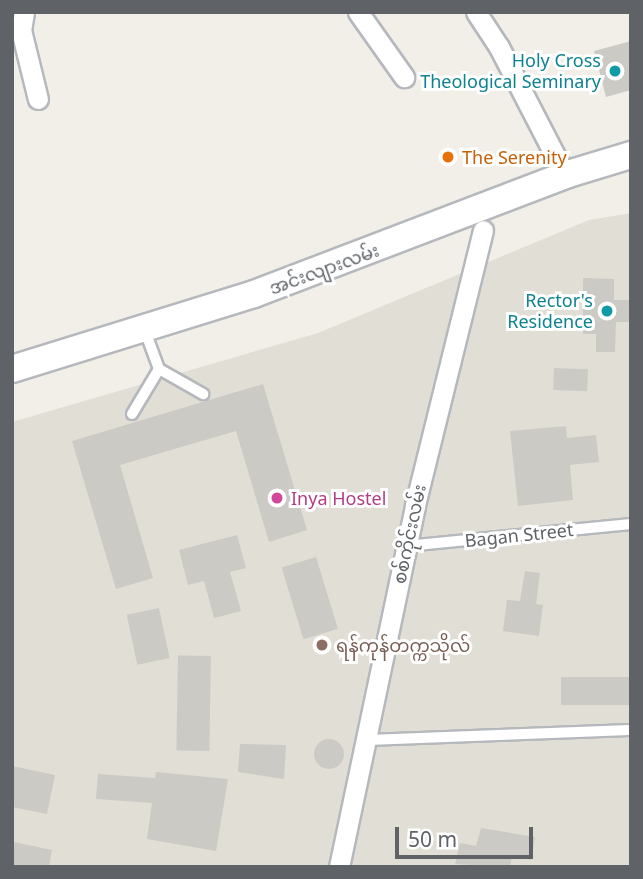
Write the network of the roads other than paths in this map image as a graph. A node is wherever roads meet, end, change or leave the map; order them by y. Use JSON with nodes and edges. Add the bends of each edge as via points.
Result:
{"nodes":[{"id":1,"x":24,"y":12,"type":"edge"},
{"id":2,"x":358,"y":12,"type":"edge"},
{"id":3,"x":476,"y":12,"type":"edge"},
{"id":4,"x":404,"y":77,"type":"dead end"},
{"id":5,"x":38,"y":99,"type":"dead end"},
{"id":6,"x":631,"y":155,"type":"edge"},
{"id":7,"x":565,"y":176,"type":"junction"},
{"id":8,"x":490,"y":204,"type":"junction"},
{"id":9,"x":483,"y":230,"type":"joint"},
{"id":10,"x":144,"y":327,"type":"junction"},
{"id":11,"x":12,"y":369,"type":"edge"},
{"id":12,"x":159,"y":369,"type":"junction"},
{"id":13,"x":203,"y":394,"type":"dead end"},
{"id":14,"x":132,"y":414,"type":"dead end"},
{"id":15,"x":631,"y":524,"type":"edge"},
{"id":16,"x":406,"y":546,"type":"junction"},
{"id":17,"x":631,"y":730,"type":"edge"},
{"id":18,"x":366,"y":740,"type":"junction"},
{"id":19,"x":339,"y":867,"type":"edge"}],
"edges":[{"from":1,"to":5,"type":"street","via":[[21,30]]},
{"from":2,"to":4,"type":"street"},
{"from":3,"to":7,"type":"street","via":[[499,47]]},
{"from":6,"to":7,"type":"main road","name":"အင်းလျားလမ်း"},
{"from":7,"to":8,"type":"main road","name":"အင်းလျားလမ်း"},
{"from":8,"to":9,"type":"lane","name":"စစ်ကိုင်းလမ်း"},
{"from":8,"to":10,"type":"main road","name":"အင်းလျားလမ်း","via":[[254,294]]},
{"from":9,"to":16,"type":"street","name":"စစ်ကိုင်းလမ်း"},
{"from":10,"to":11,"type":"main road","name":"အင်းလျားလမ်း"},
{"from":10,"to":12,"type":"lane"},
{"from":12,"to":13,"type":"lane"},
{"from":12,"to":14,"type":"lane"},
{"from":15,"to":16,"type":"lane","name":"Bagan Street"},
{"from":16,"to":18,"type":"street","name":"စစ်ကိုင်းလမ်း"},
{"from":17,"to":18,"type":"lane"},
{"from":18,"to":19,"type":"street","name":"စစ်ကိုင်းလမ်း"}]}
